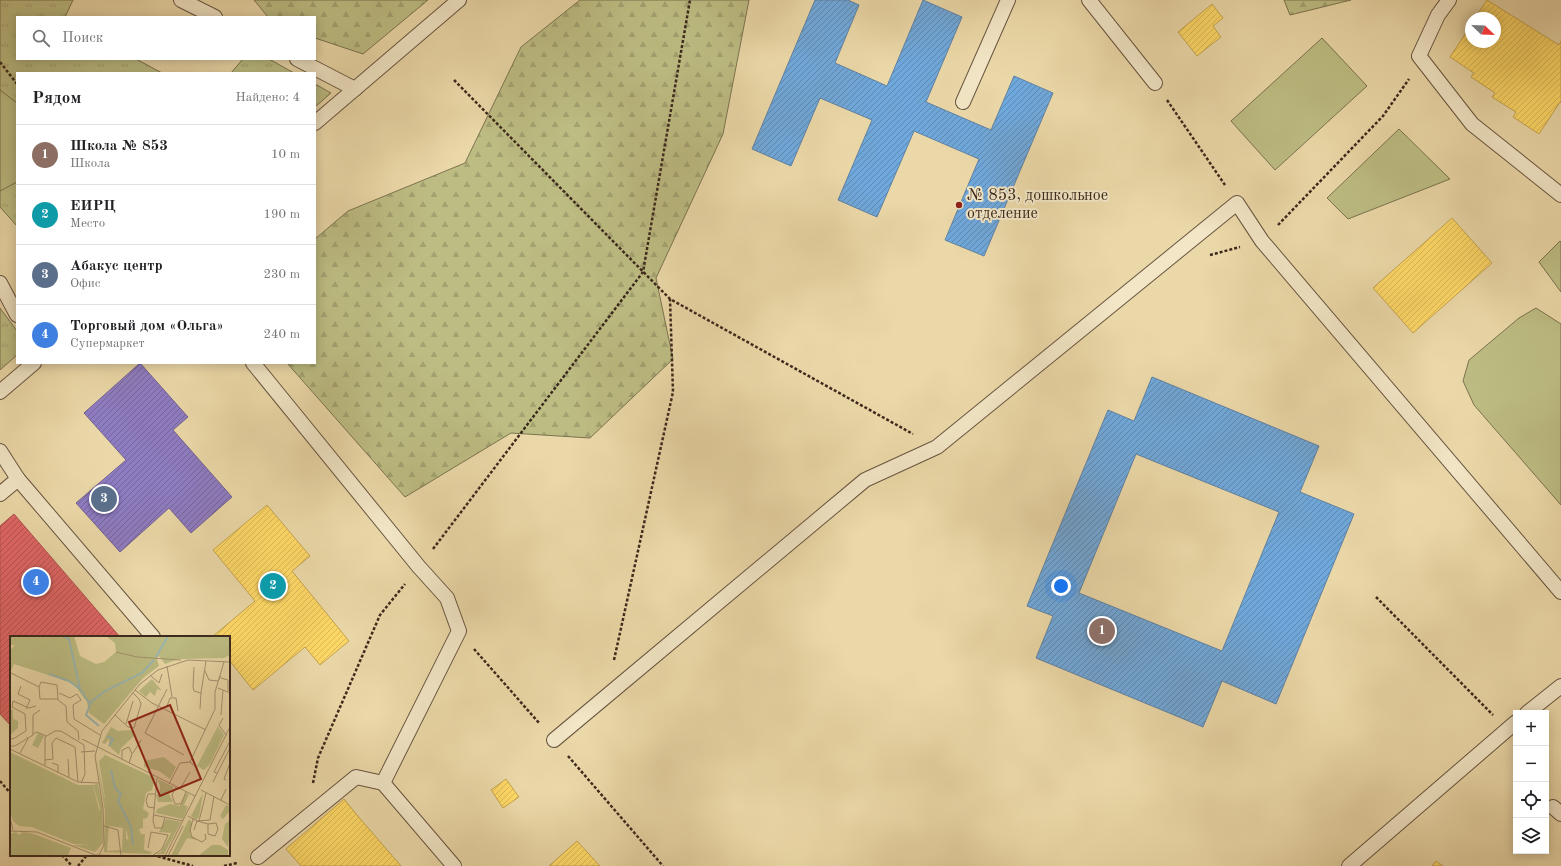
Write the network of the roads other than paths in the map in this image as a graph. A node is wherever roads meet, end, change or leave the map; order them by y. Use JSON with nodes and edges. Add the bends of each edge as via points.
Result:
{"nodes":[{"id":1,"x":181,"y":0,"type":"edge"},
{"id":2,"x":460,"y":0,"type":"edge"},
{"id":3,"x":1008,"y":0,"type":"edge"},
{"id":4,"x":1089,"y":0,"type":"edge"},
{"id":5,"x":1449,"y":0,"type":"edge"},
{"id":6,"x":213,"y":16,"type":"edge"},
{"id":7,"x":299,"y":60,"type":"edge"},
{"id":8,"x":1155,"y":83,"type":"road end"},
{"id":9,"x":355,"y":89,"type":"junction"},
{"id":10,"x":963,"y":102,"type":"dead end"},
{"id":11,"x":316,"y":122,"type":"edge"},
{"id":12,"x":1561,"y":195,"type":"edge"},
{"id":13,"x":0,"y":283,"type":"edge"},
{"id":14,"x":16,"y":313,"type":"edge"},
{"id":15,"x":33,"y":364,"type":"edge"},
{"id":16,"x":254,"y":364,"type":"edge"},
{"id":17,"x":0,"y":392,"type":"edge"},
{"id":18,"x":0,"y":451,"type":"edge"},
{"id":19,"x":18,"y":480,"type":"junction"},
{"id":20,"x":0,"y":494,"type":"edge"},
{"id":21,"x":1561,"y":592,"type":"edge"},
{"id":22,"x":152,"y":636,"type":"edge"},
{"id":23,"x":1561,"y":686,"type":"edge"},
{"id":24,"x":1531,"y":710,"type":"edge"},
{"id":25,"x":1512,"y":726,"type":"edge"},
{"id":26,"x":554,"y":740,"type":"dead end"},
{"id":27,"x":383,"y":783,"type":"junction"},
{"id":28,"x":258,"y":858,"type":"dead end"},
{"id":29,"x":454,"y":866,"type":"edge"},
{"id":30,"x":1349,"y":866,"type":"edge"}],
"edges":[{"from":1,"to":6,"type":"lane"},
{"from":2,"to":9,"type":"lane"},
{"from":3,"to":10,"type":"lane"},
{"from":4,"to":8,"type":"lane"},
{"from":5,"to":12,"type":"lane","via":[[1438,16],[1419,56],[1472,124]]},
{"from":7,"to":9,"type":"lane"},
{"from":9,"to":11,"type":"lane"},
{"from":13,"to":14,"type":"lane"},
{"from":15,"to":17,"type":"lane"},
{"from":16,"to":27,"type":"lane","via":[[447,598],[459,631]]},
{"from":18,"to":19,"type":"lane"},
{"from":19,"to":20,"type":"lane"},
{"from":19,"to":22,"type":"lane"},
{"from":21,"to":26,"type":"lane","via":[[1262,241],[1237,203],[937,447],[866,480]]},
{"from":23,"to":24,"type":"lane"},
{"from":25,"to":30,"type":"lane"},
{"from":27,"to":28,"type":"lane","via":[[356,777]]},
{"from":27,"to":29,"type":"lane"}]}
